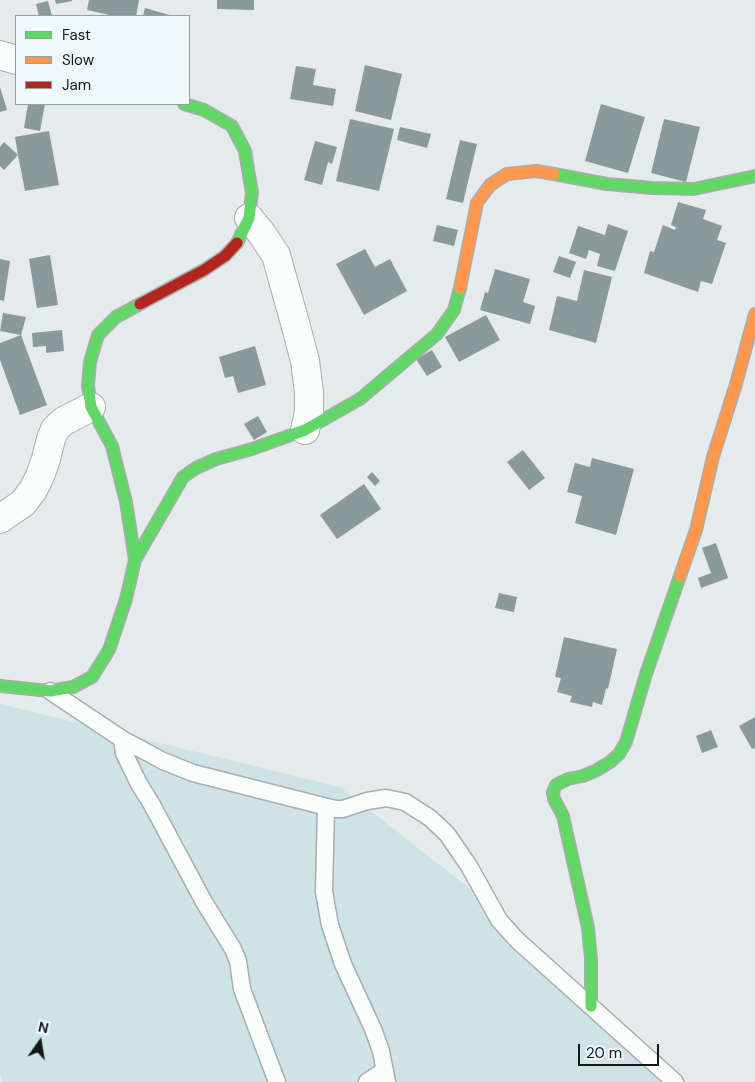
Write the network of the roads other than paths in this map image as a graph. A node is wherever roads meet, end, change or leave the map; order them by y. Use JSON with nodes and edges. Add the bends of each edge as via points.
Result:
{"nodes":[{"id":1,"x":0,"y":55,"type":"edge"},
{"id":2,"x":15,"y":60,"type":"edge"},
{"id":3,"x":187,"y":105,"type":"edge"},
{"id":4,"x":755,"y":176,"type":"edge"},
{"id":5,"x":249,"y":218,"type":"junction"},
{"id":6,"x":755,"y":314,"type":"edge"},
{"id":7,"x":91,"y":407,"type":"junction"},
{"id":8,"x":305,"y":430,"type":"junction"},
{"id":9,"x":0,"y":519,"type":"edge"},
{"id":10,"x":134,"y":560,"type":"junction"},
{"id":11,"x":0,"y":686,"type":"edge"},
{"id":12,"x":50,"y":691,"type":"junction"},
{"id":13,"x":122,"y":739,"type":"junction"},
{"id":14,"x":326,"y":807,"type":"junction"},
{"id":15,"x":591,"y":1006,"type":"junction"},
{"id":16,"x":386,"y":1076,"type":"edge"},
{"id":17,"x":277,"y":1082,"type":"edge"},
{"id":18,"x":367,"y":1082,"type":"edge"},
{"id":19,"x":675,"y":1082,"type":"edge"}],
"edges":[{"from":1,"to":2,"type":"street"},
{"from":3,"to":5,"type":"street","via":[[204,110],[232,126],[245,151],[252,193]]},
{"from":4,"to":8,"type":"street","via":[[694,189],[607,184],[536,171],[507,174],[490,184],[477,203],[454,310],[436,334],[360,399]]},
{"from":5,"to":7,"type":"street","via":[[239,241],[225,256],[116,317],[98,335],[90,362],[88,386]]},
{"from":5,"to":8,"type":"street","via":[[276,255],[295,323],[310,392]]},
{"from":6,"to":15,"type":"street","via":[[713,457],[696,530],[626,742],[610,762],[556,785],[553,792],[563,816],[588,928]]},
{"from":7,"to":9,"type":"street","via":[[55,429],[33,490],[23,503]]},
{"from":7,"to":10,"type":"street","via":[[112,446],[126,502]]},
{"from":8,"to":10,"type":"street","via":[[216,459],[183,477]]},
{"from":10,"to":12,"type":"street","via":[[126,599],[109,650],[92,677],[73,687]]},
{"from":11,"to":12,"type":"street"},
{"from":12,"to":13,"type":"lane"},
{"from":13,"to":14,"type":"lane","via":[[194,773]]},
{"from":13,"to":17,"type":"lane","via":[[124,753],[139,784],[233,949],[242,989]]},
{"from":14,"to":15,"type":"lane","via":[[343,809],[386,798],[405,802],[430,818],[447,834],[470,866],[500,920],[517,940]]},
{"from":14,"to":16,"type":"lane","via":[[324,892],[330,925],[343,964],[374,1029]]},
{"from":15,"to":19,"type":"lane"},
{"from":16,"to":18,"type":"lane"}]}
